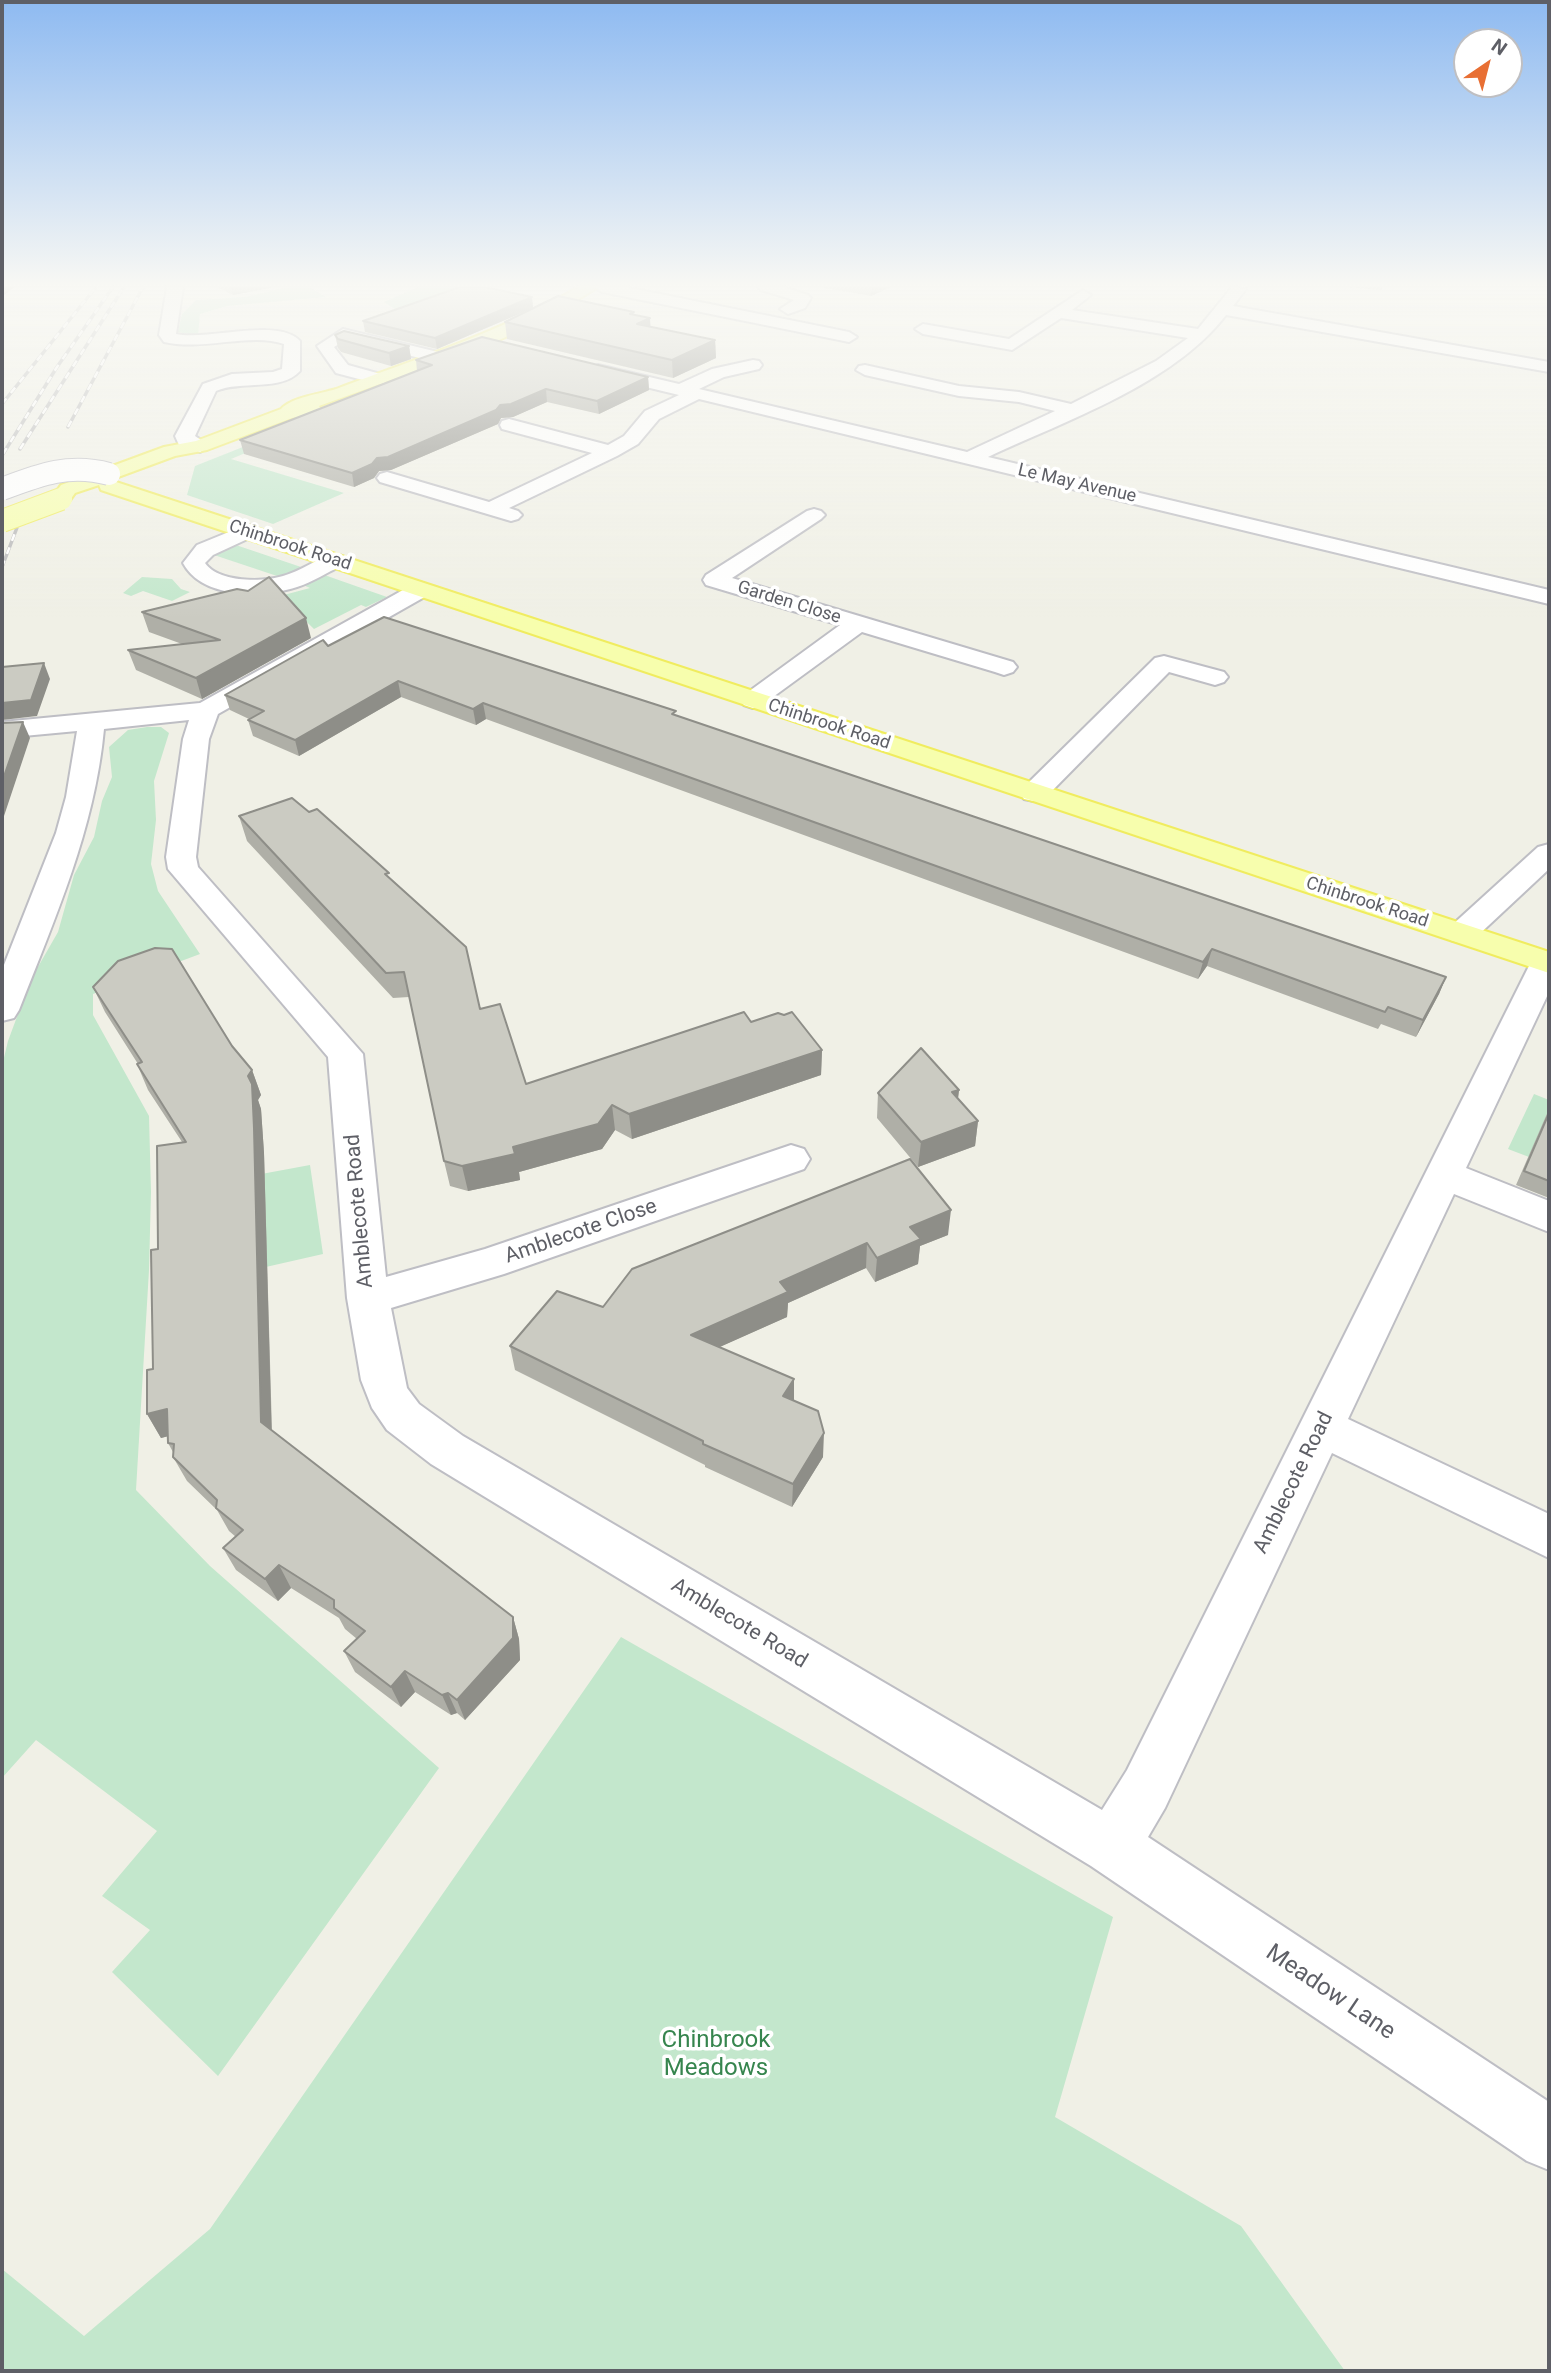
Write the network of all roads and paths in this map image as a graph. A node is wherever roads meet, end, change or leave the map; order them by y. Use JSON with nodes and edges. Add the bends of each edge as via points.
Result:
{"nodes":[{"id":1,"x":204,"y":398,"type":"edge"},
{"id":2,"x":279,"y":398,"type":"edge"},
{"id":3,"x":327,"y":398,"type":"edge"},
{"id":4,"x":680,"y":398,"type":"edge"},
{"id":5,"x":713,"y":398,"type":"edge"},
{"id":6,"x":1022,"y":398,"type":"edge"},
{"id":7,"x":1099,"y":398,"type":"edge"},
{"id":8,"x":291,"y":410,"type":"junction"},
{"id":9,"x":1073,"y":410,"type":"junction"},
{"id":10,"x":509,"y":425,"type":"edge"},
{"id":11,"x":201,"y":446,"type":"junction"},
{"id":12,"x":610,"y":452,"type":"junction"},
{"id":13,"x":969,"y":459,"type":"junction"},
{"id":14,"x":387,"y":478,"type":"edge"},
{"id":15,"x":108,"y":480,"type":"junction"},
{"id":16,"x":2,"y":489,"type":"edge"},
{"id":17,"x":490,"y":509,"type":"junction"},
{"id":18,"x":511,"y":515,"type":"dead end"},
{"id":19,"x":814,"y":515,"type":"dead end"},
{"id":20,"x":2,"y":521,"type":"edge"},
{"id":21,"x":246,"y":531,"type":"junction"},
{"id":22,"x":334,"y":561,"type":"junction"},
{"id":23,"x":420,"y":590,"type":"junction"},
{"id":24,"x":1549,"y":597,"type":"edge"},
{"id":25,"x":858,"y":624,"type":"junction"},
{"id":26,"x":1004,"y":667,"type":"dead end"},
{"id":27,"x":1215,"y":677,"type":"dead end"},
{"id":28,"x":753,"y":700,"type":"junction"},
{"id":29,"x":206,"y":710,"type":"junction"},
{"id":30,"x":91,"y":722,"type":"junction"},
{"id":31,"x":2,"y":730,"type":"edge"},
{"id":32,"x":1034,"y":793,"type":"junction"},
{"id":33,"x":1549,"y":853,"type":"edge"},
{"id":34,"x":1462,"y":933,"type":"junction"},
{"id":35,"x":1548,"y":962,"type":"edge"},
{"id":36,"x":2,"y":1010,"type":"edge"},
{"id":37,"x":791,"y":1159,"type":"dead end"},
{"id":38,"x":1445,"y":1175,"type":"junction"},
{"id":39,"x":1549,"y":1217,"type":"edge"},
{"id":40,"x":368,"y":1297,"type":"junction"},
{"id":41,"x":1322,"y":1427,"type":"junction"},
{"id":42,"x":1549,"y":1536,"type":"edge"},
{"id":43,"x":1111,"y":1846,"type":"junction"},
{"id":44,"x":1549,"y":2139,"type":"edge"}],
"edges":[{"from":1,"to":11,"type":"street","via":[[185,436],[186,441]]},
{"from":2,"to":8,"type":"street"},
{"from":3,"to":8,"type":"main road","via":[[304,412]]},
{"from":4,"to":12,"type":"street"},
{"from":5,"to":13,"type":"street","name":"Le May Avenue"},
{"from":6,"to":9,"type":"street"},
{"from":7,"to":9,"type":"street"},
{"from":8,"to":11,"type":"main road"},
{"from":9,"to":13,"type":"street"},
{"from":10,"to":12,"type":"street"},
{"from":11,"to":15,"type":"main road","via":[[202,450]]},
{"from":12,"to":17,"type":"street"},
{"from":13,"to":24,"type":"street","name":"Le May Avenue"},
{"from":14,"to":17,"type":"street"},
{"from":15,"to":16,"type":"street","bridge":true,"via":[[87,467],[68,466]]},
{"from":15,"to":20,"type":"main road","bridge":true,"via":[[84,495]]},
{"from":15,"to":21,"type":"main road","name":"Chinbrook Road"},
{"from":17,"to":18,"type":"street"},
{"from":19,"to":25,"type":"street","name":"Garden Close","via":[[705,586]]},
{"from":21,"to":22,"type":"main road","name":"Chinbrook Road"},
{"from":21,"to":22,"type":"street","via":[[205,550],[194,563],[195,569],[226,583],[261,585],[291,581]]},
{"from":22,"to":23,"type":"main road","name":"Chinbrook Road"},
{"from":23,"to":28,"type":"main road","name":"Chinbrook Road"},
{"from":23,"to":29,"type":"street"},
{"from":25,"to":26,"type":"street","name":"Garden Close"},
{"from":25,"to":28,"type":"street","name":"Garden Close"},
{"from":27,"to":32,"type":"street","via":[[1164,663]]},
{"from":28,"to":32,"type":"main road","name":"Chinbrook Road"},
{"from":29,"to":30,"type":"street"},
{"from":29,"to":40,"type":"street","name":"Amblecote Road","via":[[196,739],[183,869],[345,1054]]},
{"from":30,"to":31,"type":"street"},
{"from":30,"to":36,"type":"street","via":[[81,797],[70,837]]},
{"from":32,"to":34,"type":"main road","name":"Chinbrook Road"},
{"from":33,"to":34,"type":"street"},
{"from":34,"to":35,"type":"main road","name":"Chinbrook Road"},
{"from":35,"to":38,"type":"street","name":"Amblecote Road"},
{"from":37,"to":40,"type":"street","name":"Amblecote Close","via":[[490,1263]]},
{"from":38,"to":39,"type":"street"},
{"from":38,"to":41,"type":"street","name":"Amblecote Road"},
{"from":40,"to":43,"type":"street","name":"Amblecote Road","via":[[388,1395],[403,1418],[420,1431]]},
{"from":41,"to":42,"type":"street"},
{"from":41,"to":43,"type":"street","name":"Amblecote Road","via":[[1146,1789]]},
{"from":43,"to":44,"type":"street","name":"Meadow Lane"}]}
